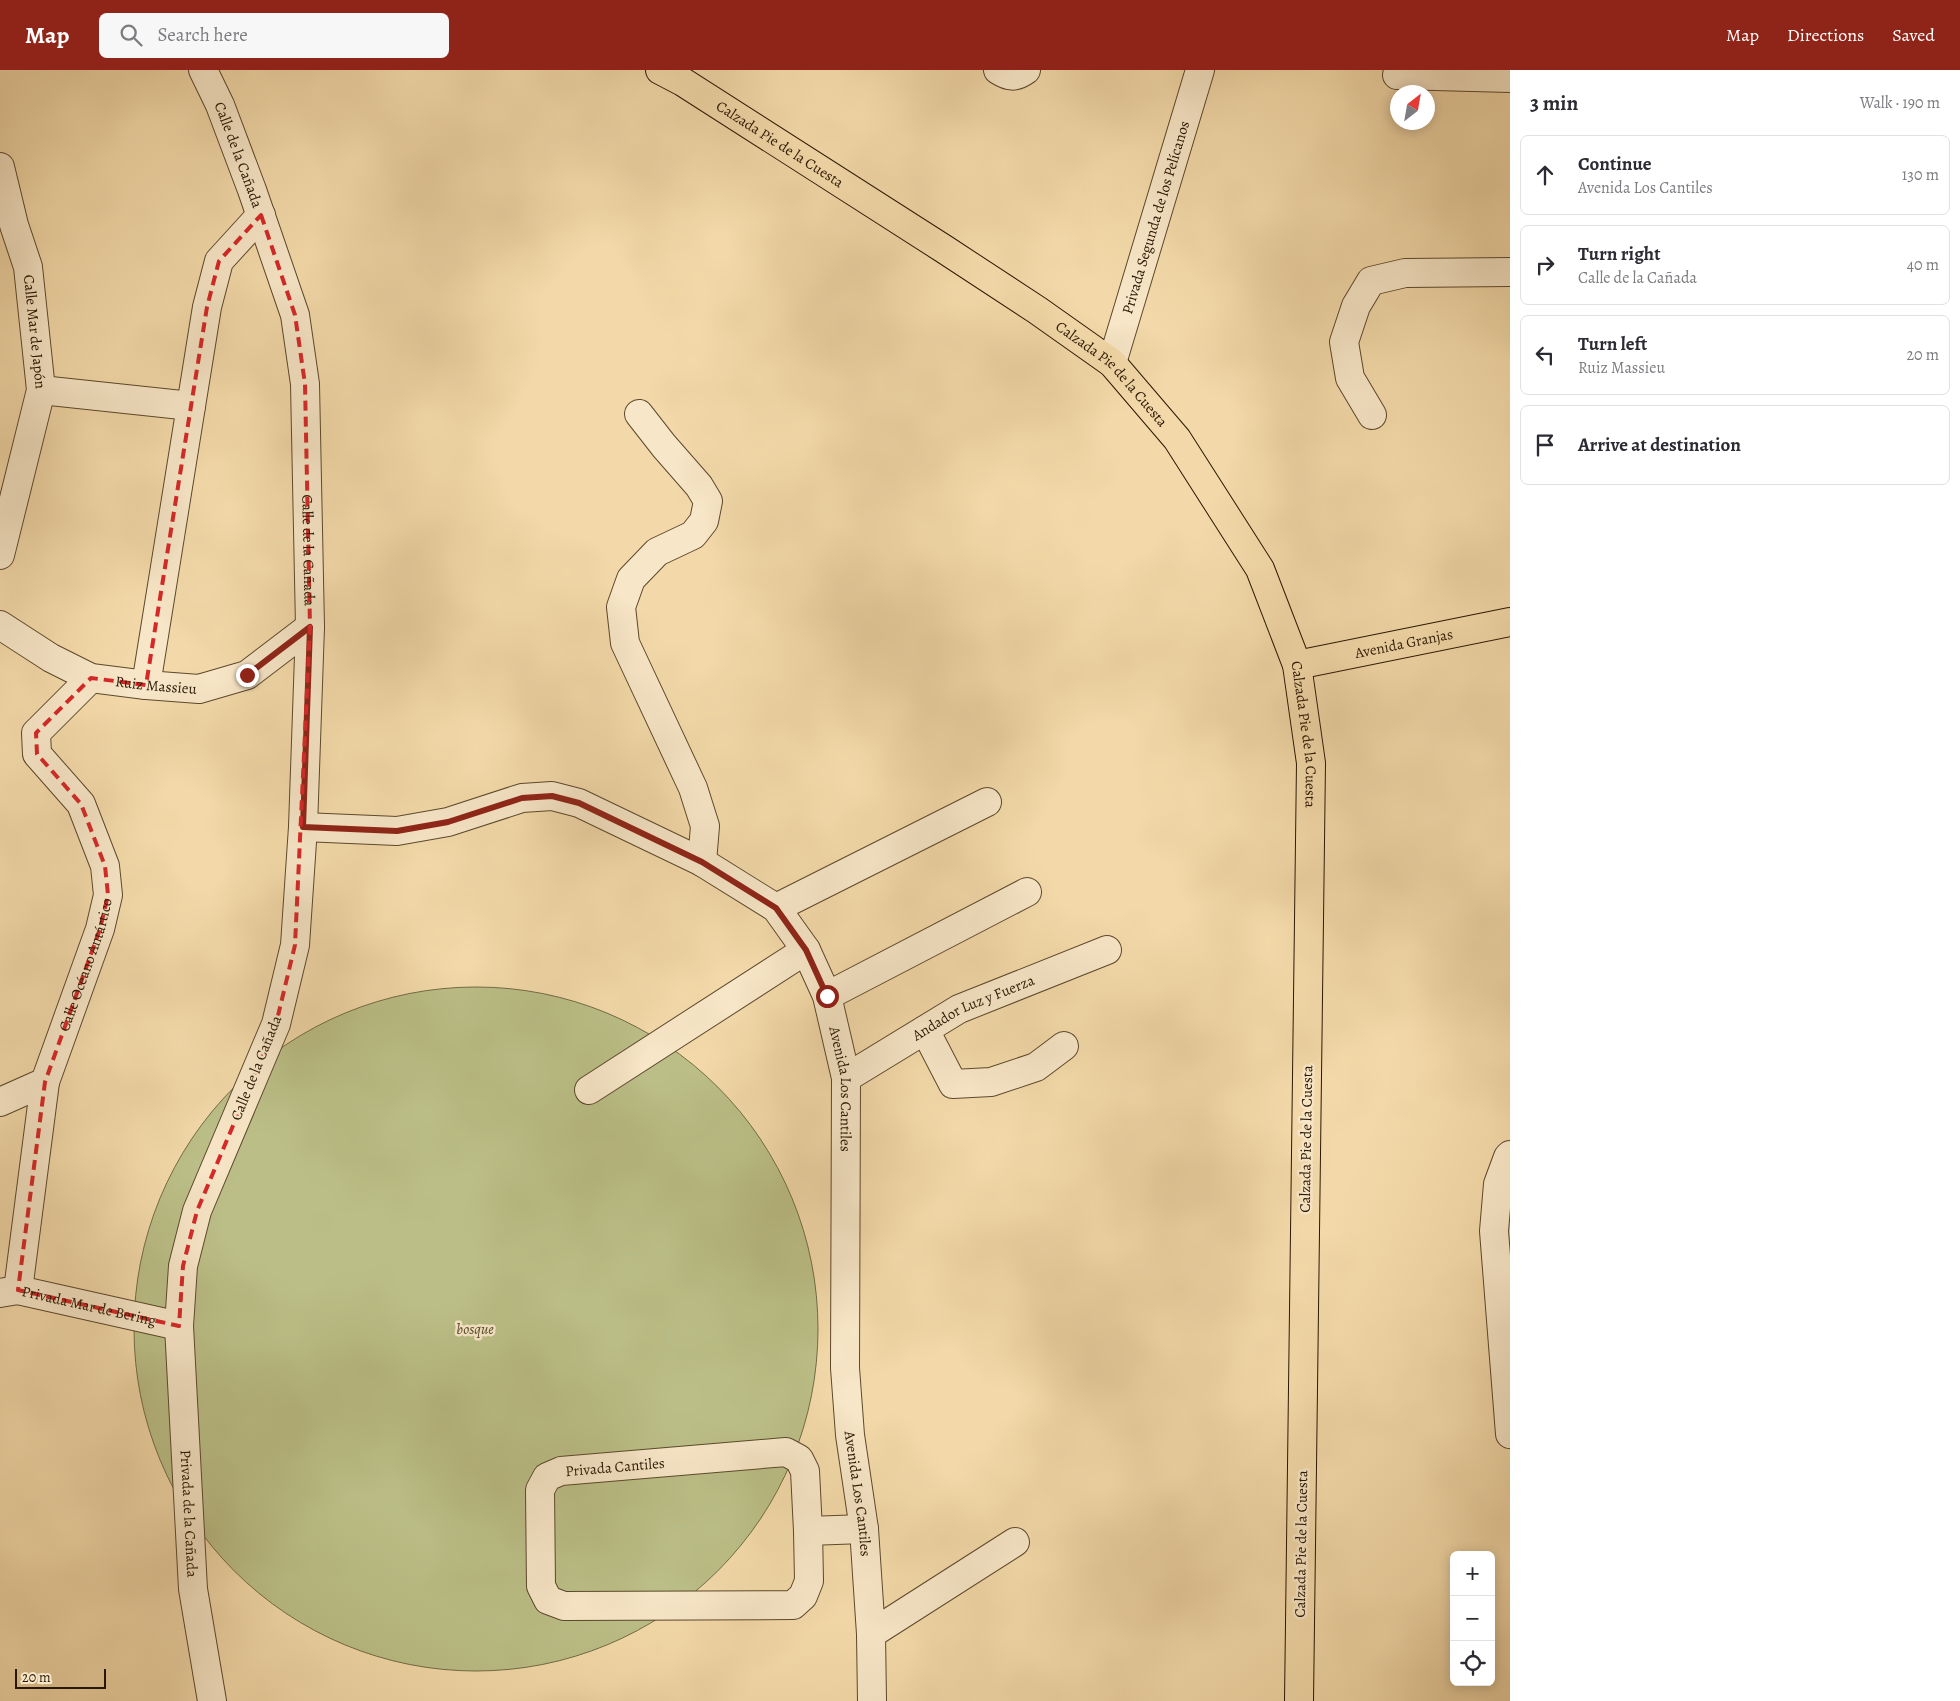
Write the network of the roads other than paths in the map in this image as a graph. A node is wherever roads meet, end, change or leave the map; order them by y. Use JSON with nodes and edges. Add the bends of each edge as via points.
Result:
{"nodes":[{"id":1,"x":203,"y":70,"type":"edge"},
{"id":2,"x":998,"y":70,"type":"edge"},
{"id":3,"x":1026,"y":70,"type":"edge"},
{"id":4,"x":1200,"y":70,"type":"edge"},
{"id":5,"x":680,"y":74,"type":"edge"},
{"id":6,"x":1463,"y":74,"type":"edge"},
{"id":7,"x":1397,"y":75,"type":"dead end"},
{"id":8,"x":1510,"y":78,"type":"edge"},
{"id":9,"x":0,"y":167,"type":"edge"},
{"id":10,"x":261,"y":216,"type":"junction"},
{"id":11,"x":1510,"y":272,"type":"edge"},
{"id":12,"x":1112,"y":364,"type":"junction"},
{"id":13,"x":40,"y":390,"type":"junction"},
{"id":14,"x":191,"y":406,"type":"junction"},
{"id":15,"x":639,"y":414,"type":"dead end"},
{"id":16,"x":1372,"y":415,"type":"dead end"},
{"id":17,"x":0,"y":555,"type":"edge"},
{"id":18,"x":1510,"y":622,"type":"edge"},
{"id":19,"x":0,"y":625,"type":"edge"},
{"id":20,"x":310,"y":627,"type":"junction"},
{"id":21,"x":1297,"y":665,"type":"junction"},
{"id":22,"x":91,"y":678,"type":"junction"},
{"id":23,"x":146,"y":685,"type":"junction"},
{"id":24,"x":987,"y":802,"type":"dead end"},
{"id":25,"x":303,"y":827,"type":"junction"},
{"id":26,"x":702,"y":862,"type":"junction"},
{"id":27,"x":1027,"y":892,"type":"dead end"},
{"id":28,"x":776,"y":908,"type":"junction"},
{"id":29,"x":806,"y":950,"type":"junction"},
{"id":30,"x":1107,"y":950,"type":"dead end"},
{"id":31,"x":827,"y":996,"type":"junction"},
{"id":32,"x":925,"y":1030,"type":"junction"},
{"id":33,"x":1064,"y":1046,"type":"dead end"},
{"id":34,"x":846,"y":1078,"type":"junction"},
{"id":35,"x":45,"y":1082,"type":"junction"},
{"id":36,"x":589,"y":1090,"type":"dead end"},
{"id":37,"x":0,"y":1102,"type":"edge"},
{"id":38,"x":1510,"y":1155,"type":"edge"},
{"id":39,"x":9,"y":1291,"type":"edge"},
{"id":40,"x":179,"y":1326,"type":"junction"},
{"id":41,"x":1510,"y":1434,"type":"edge"},
{"id":42,"x":864,"y":1529,"type":"junction"},
{"id":43,"x":808,"y":1532,"type":"junction"},
{"id":44,"x":1015,"y":1542,"type":"dead end"},
{"id":45,"x":871,"y":1634,"type":"junction"},
{"id":46,"x":212,"y":1701,"type":"edge"},
{"id":47,"x":872,"y":1701,"type":"edge"},
{"id":48,"x":1299,"y":1701,"type":"edge"}],
"edges":[{"from":1,"to":10,"type":"street","name":"Calle de la Cañada","via":[[220,105]]},
{"from":2,"to":3,"type":"street","via":[[1008,76]]},
{"from":4,"to":12,"type":"street","name":"Privada Segunda de los Pelícanos"},
{"from":5,"to":12,"type":"main road","name":"Calzada Pie de la Cuesta","via":[[1037,310]]},
{"from":6,"to":7,"type":"street"},
{"from":6,"to":8,"type":"street"},
{"from":9,"to":13,"type":"street","name":"Calle Mar de Japón","via":[[28,268]]},
{"from":10,"to":14,"type":"street","via":[[218,261]]},
{"from":10,"to":20,"type":"street","name":"Calle de la Cañada","via":[[295,315],[305,384]]},
{"from":11,"to":16,"type":"street","via":[[1405,273],[1371,280],[1356,306],[1344,342],[1350,378]]},
{"from":12,"to":21,"type":"main road","name":"Calzada Pie de la Cuesta","via":[[1177,438],[1260,569]]},
{"from":13,"to":14,"type":"street"},
{"from":13,"to":17,"type":"street","name":"Calle Mar de Japón"},
{"from":14,"to":23,"type":"street"},
{"from":15,"to":26,"type":"street","via":[[699,486],[708,502],[704,521],[693,535],[657,552],[631,579],[621,606],[625,643],[693,788],[705,826]]},
{"from":18,"to":21,"type":"main road","name":"Avenida Granjas"},
{"from":19,"to":22,"type":"street","name":"Ruiz Massieu","via":[[50,658]]},
{"from":20,"to":23,"type":"street","name":"Ruiz Massieu","via":[[247,675],[200,689]]},
{"from":20,"to":25,"type":"street","name":"Calle de la Cañada"},
{"from":21,"to":48,"type":"main road","name":"Calzada Pie de la Cuesta","via":[[1311,763]]},
{"from":22,"to":23,"type":"street","name":"Ruiz Massieu"},
{"from":22,"to":35,"type":"street","name":"Calle Océano Antártico","via":[[36,733],[37,754],[81,804],[105,866],[108,895],[100,929]]},
{"from":24,"to":28,"type":"street"},
{"from":25,"to":26,"type":"street","name":"Avenida Los Cantiles","via":[[397,831],[448,822],[522,798],[552,796],[579,803]]},
{"from":25,"to":40,"type":"street","name":"Calle de la Cañada","via":[[295,945],[276,1024],[197,1211],[182,1266]]},
{"from":26,"to":28,"type":"street","name":"Avenida Los Cantiles"},
{"from":27,"to":31,"type":"street"},
{"from":28,"to":29,"type":"street","name":"Avenida Los Cantiles"},
{"from":29,"to":31,"type":"street","name":"Avenida Los Cantiles"},
{"from":29,"to":36,"type":"street"},
{"from":30,"to":32,"type":"street","name":"Andador Luz y Fuerza","via":[[959,1009]]},
{"from":31,"to":34,"type":"street","name":"Avenida Los Cantiles"},
{"from":32,"to":33,"type":"street","via":[[953,1084],[992,1082],[1036,1067]]},
{"from":32,"to":34,"type":"street","name":"Andador Luz y Fuerza"},
{"from":34,"to":42,"type":"street","name":"Avenida Los Cantiles","via":[[845,1368],[850,1436]]},
{"from":35,"to":37,"type":"street"},
{"from":35,"to":39,"type":"street","name":"Calle Océano Antártico"},
{"from":38,"to":41,"type":"street","via":[[1498,1184],[1494,1231]]},
{"from":39,"to":40,"type":"street","name":"Privada Mar de Bering"},
{"from":40,"to":46,"type":"street","name":"Privada de la Cañada","via":[[193,1589]]},
{"from":42,"to":43,"type":"street"},
{"from":42,"to":45,"type":"street","name":"Avenida Los Cantiles"},
{"from":43,"to":43,"type":"street","name":"Privada Cantiles","via":[[804,1471],[799,1459],[786,1452],[560,1470],[547,1477],[540,1490],[541,1586],[548,1600],[564,1606],[792,1605],[803,1596],[809,1581]]},
{"from":44,"to":45,"type":"street"},
{"from":45,"to":47,"type":"street","name":"Avenida Los Cantiles"}]}
